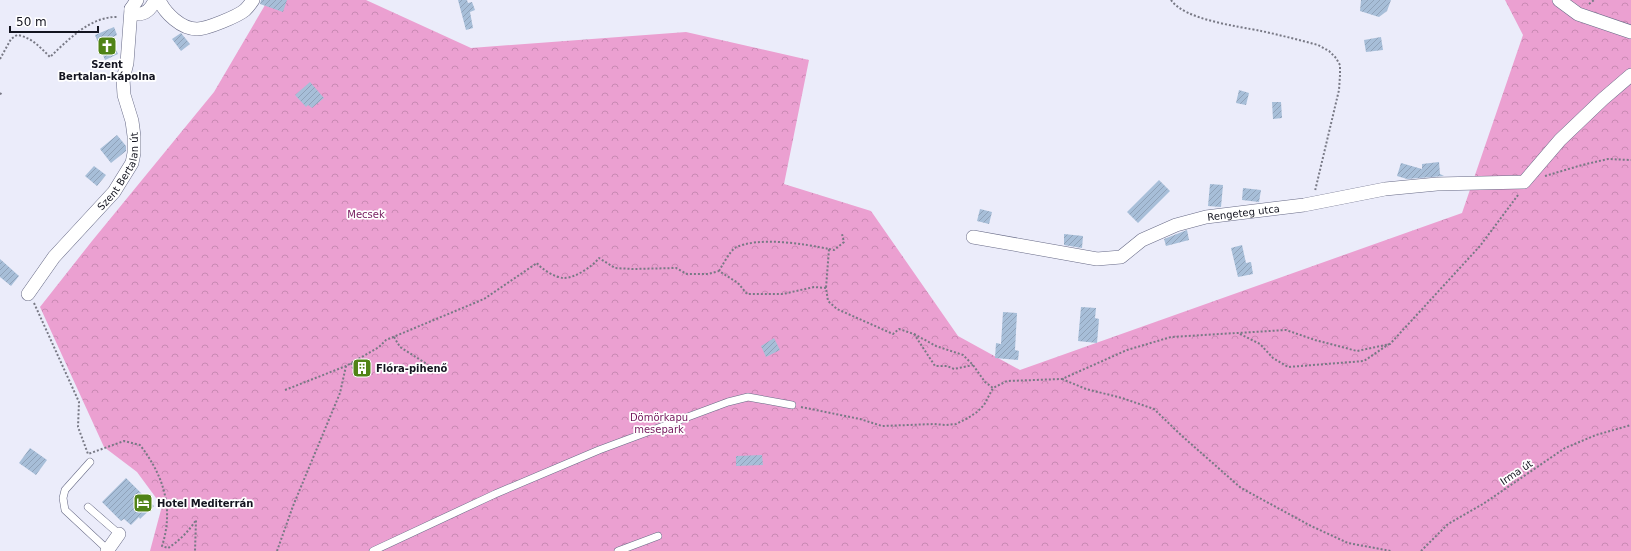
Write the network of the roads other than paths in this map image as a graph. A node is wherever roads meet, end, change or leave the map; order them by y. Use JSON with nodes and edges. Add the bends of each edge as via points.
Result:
{"nodes":[{"id":1,"x":155,"y":0,"type":"edge"},
{"id":2,"x":160,"y":0,"type":"edge"},
{"id":3,"x":253,"y":0,"type":"edge"},
{"id":4,"x":1559,"y":0,"type":"edge"},
{"id":5,"x":134,"y":4,"type":"edge"},
{"id":6,"x":1631,"y":32,"type":"edge"},
{"id":7,"x":1631,"y":75,"type":"edge"},
{"id":8,"x":973,"y":237,"type":"dead end"},
{"id":9,"x":28,"y":294,"type":"road end"},
{"id":10,"x":792,"y":405,"type":"road end"},
{"id":11,"x":90,"y":462,"type":"dead end"},
{"id":12,"x":88,"y":507,"type":"dead end"},
{"id":13,"x":119,"y":534,"type":"joint"},
{"id":14,"x":658,"y":536,"type":"dead end"},
{"id":15,"x":108,"y":550,"type":"edge"},
{"id":16,"x":373,"y":551,"type":"edge"},
{"id":17,"x":618,"y":551,"type":"edge"}],
"edges":[{"from":1,"to":5,"type":"street","via":[[146,13],[135,14]]},
{"from":2,"to":3,"type":"street","via":[[164,10],[175,20],[196,29],[208,27],[245,10]]},
{"from":4,"to":6,"type":"street","via":[[1578,14]]},
{"from":5,"to":9,"type":"street","name":"Szent Bertalan út","via":[[123,79],[124,95],[134,136],[132,163],[114,192],[54,257]]},
{"from":7,"to":8,"type":"street","name":"Rengeteg utca","via":[[1560,140],[1524,182],[1437,184],[1386,189],[1312,203],[1206,217],[1176,225],[1142,240],[1121,257],[1097,259]]},
{"from":10,"to":16,"type":"lane","via":[[748,397],[728,402],[599,450],[495,494]]},
{"from":11,"to":15,"type":"lane","via":[[65,490],[65,510]]},
{"from":12,"to":13,"type":"lane"},
{"from":13,"to":15,"type":"street"},
{"from":14,"to":17,"type":"lane"}]}
